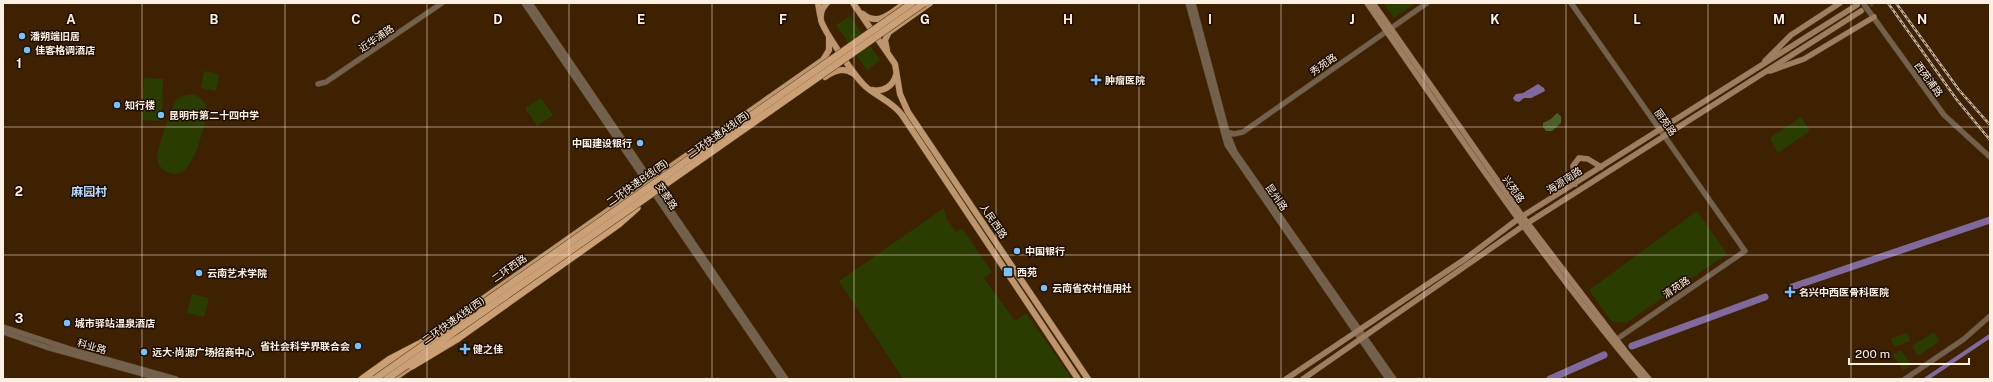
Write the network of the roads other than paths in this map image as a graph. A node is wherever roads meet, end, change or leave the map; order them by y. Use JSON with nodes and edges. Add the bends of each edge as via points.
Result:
{"nodes":[{"id":1,"x":442,"y":3,"type":"edge"},
{"id":2,"x":524,"y":3,"type":"edge"},
{"id":3,"x":530,"y":3,"type":"edge"},
{"id":4,"x":818,"y":3,"type":"edge"},
{"id":5,"x":827,"y":3,"type":"edge"},
{"id":6,"x":912,"y":3,"type":"edge"},
{"id":7,"x":924,"y":3,"type":"edge"},
{"id":8,"x":930,"y":3,"type":"edge"},
{"id":9,"x":1188,"y":3,"type":"edge"},
{"id":10,"x":1193,"y":3,"type":"edge"},
{"id":11,"x":1367,"y":3,"type":"edge"},
{"id":12,"x":1373,"y":3,"type":"edge"},
{"id":13,"x":1427,"y":3,"type":"edge"},
{"id":14,"x":1571,"y":3,"type":"edge"},
{"id":15,"x":1840,"y":3,"type":"edge"},
{"id":16,"x":1860,"y":4,"type":"edge"},
{"id":17,"x":855,"y":5,"type":"edge"},
{"id":18,"x":903,"y":5,"type":"edge"},
{"id":19,"x":1861,"y":11,"type":"tunnel mouth"},
{"id":20,"x":1874,"y":17,"type":"junction"},
{"id":21,"x":908,"y":19,"type":"junction"},
{"id":22,"x":821,"y":20,"type":"junction"},
{"id":23,"x":825,"y":29,"type":"junction"},
{"id":24,"x":1388,"y":29,"type":"junction"},
{"id":25,"x":892,"y":60,"type":"junction"},
{"id":26,"x":1757,"y":68,"type":"junction"},
{"id":27,"x":896,"y":69,"type":"junction"},
{"id":28,"x":1761,"y":74,"type":"junction"},
{"id":29,"x":796,"y":79,"type":"junction"},
{"id":30,"x":861,"y":82,"type":"junction"},
{"id":31,"x":318,"y":84,"type":"dead end"},
{"id":32,"x":867,"y":88,"type":"junction"},
{"id":33,"x":804,"y":91,"type":"junction"},
{"id":34,"x":1660,"y":129,"type":"junction"},
{"id":35,"x":1227,"y":132,"type":"junction"},
{"id":36,"x":1665,"y":136,"type":"junction"},
{"id":37,"x":1990,"y":156,"type":"edge"},
{"id":38,"x":1601,"y":167,"type":"junction"},
{"id":39,"x":649,"y":183,"type":"junction"},
{"id":40,"x":1574,"y":184,"type":"junction"},
{"id":41,"x":656,"y":192,"type":"junction"},
{"id":42,"x":637,"y":208,"type":"junction"},
{"id":43,"x":1521,"y":218,"type":"junction"},
{"id":44,"x":1526,"y":225,"type":"junction"},
{"id":45,"x":1745,"y":251,"type":"joint"},
{"id":46,"x":1990,"y":316,"type":"edge"},
{"id":47,"x":3,"y":327,"type":"edge"},
{"id":48,"x":1357,"y":331,"type":"junction"},
{"id":49,"x":3,"y":332,"type":"edge"},
{"id":50,"x":1363,"y":338,"type":"junction"},
{"id":51,"x":1617,"y":339,"type":"junction"},
{"id":52,"x":417,"y":345,"type":"junction"},
{"id":53,"x":161,"y":379,"type":"edge"},
{"id":54,"x":176,"y":379,"type":"edge"},
{"id":55,"x":362,"y":379,"type":"edge"},
{"id":56,"x":368,"y":379,"type":"edge"},
{"id":57,"x":375,"y":379,"type":"edge"},
{"id":58,"x":388,"y":379,"type":"edge"},
{"id":59,"x":393,"y":379,"type":"edge"},
{"id":60,"x":781,"y":379,"type":"edge"},
{"id":61,"x":786,"y":379,"type":"edge"},
{"id":62,"x":1078,"y":379,"type":"edge"},
{"id":63,"x":1088,"y":379,"type":"edge"},
{"id":64,"x":1286,"y":379,"type":"edge"},
{"id":65,"x":1303,"y":379,"type":"edge"},
{"id":66,"x":1388,"y":379,"type":"edge"},
{"id":67,"x":1394,"y":379,"type":"edge"},
{"id":68,"x":1643,"y":379,"type":"edge"},
{"id":69,"x":1649,"y":379,"type":"edge"},
{"id":70,"x":1905,"y":379,"type":"edge"}],
"edges":[{"from":1,"to":31,"type":"street","name":"近华浦路","via":[[326,82]]},
{"from":2,"to":39,"type":"street","name":"茭菱路"},
{"from":3,"to":39,"type":"street","name":"茭菱路"},
{"from":4,"to":22,"type":"main road","name":"人民西路"},
{"from":5,"to":22,"type":"main road"},
{"from":6,"to":57,"type":"highway","name":"二环快速B线(西)","bridge":true},
{"from":7,"to":58,"type":"highway","name":"二环快速A线(西)","bridge":true},
{"from":8,"to":21,"type":"main road"},
{"from":9,"to":48,"type":"street","name":"昆州路","via":[[1227,145]]},
{"from":10,"to":35,"type":"street","name":"昆州路"},
{"from":11,"to":24,"type":"main road","name":"兴苑路"},
{"from":12,"to":24,"type":"main road","name":"兴苑路"},
{"from":13,"to":24,"type":"street","name":"秀苑路"},
{"from":14,"to":34,"type":"street","name":"丽苑路"},
{"from":15,"to":26,"type":"main road","via":[[1791,35]]},
{"from":16,"to":20,"type":"street","name":"西苑浦路"},
{"from":16,"to":26,"type":"main road","name":"海源南路"},
{"from":17,"to":18,"type":"main road","via":[[866,17],[876,20]]},
{"from":17,"to":25,"type":"main road","name":"人民西路"},
{"from":18,"to":21,"type":"main road","via":[[898,12],[899,17]]},
{"from":19,"to":28,"type":"main road","name":"海源南路"},
{"from":20,"to":28,"type":"main road","via":[[1804,59]]},
{"from":20,"to":37,"type":"street","name":"西苑浦路","via":[[1944,115]]},
{"from":21,"to":25,"type":"main road","via":[[891,30],[886,38],[886,46]]},
{"from":22,"to":23,"type":"main road","name":"人民西路"},
{"from":23,"to":29,"type":"main road","via":[[830,44],[828,55]]},
{"from":23,"to":30,"type":"main road","name":"人民西路"},
{"from":24,"to":35,"type":"street","name":"秀苑路","via":[[1243,132]]},
{"from":24,"to":43,"type":"main road","name":"兴苑路"},
{"from":25,"to":27,"type":"main road","name":"人民西路"},
{"from":26,"to":34,"type":"main road","name":"海源南路"},
{"from":27,"to":32,"type":"main road","via":[[894,80],[886,88]]},
{"from":27,"to":63,"type":"main road","name":"人民西路","via":[[900,94],[910,116]]},
{"from":28,"to":36,"type":"main road","name":"海源南路"},
{"from":29,"to":33,"type":"main road","via":[[805,81],[807,86]]},
{"from":29,"to":39,"type":"main road"},
{"from":30,"to":32,"type":"main road","name":"人民西路"},
{"from":30,"to":33,"type":"main road","via":[[851,72],[840,69],[831,72]]},
{"from":32,"to":62,"type":"main road","name":"人民西路","via":[[888,101],[902,115]]},
{"from":33,"to":41,"type":"main road"},
{"from":34,"to":36,"type":"street","name":"丽苑路"},
{"from":34,"to":38,"type":"main road","name":"海源南路"},
{"from":35,"to":48,"type":"street","name":"昆州路","via":[[1236,152]]},
{"from":36,"to":44,"type":"main road","name":"海源南路"},
{"from":36,"to":45,"type":"street","name":"丽苑路"},
{"from":38,"to":40,"type":"main road","name":"海源南路"},
{"from":38,"to":40,"type":"main road","via":[[1588,159],[1579,158],[1573,166]]},
{"from":39,"to":41,"type":"street","name":"茭菱路"},
{"from":39,"to":41,"type":"main road","via":[[666,179]]},
{"from":39,"to":52,"type":"main road","name":"二环西路"},
{"from":40,"to":43,"type":"main road","name":"海源南路"},
{"from":41,"to":42,"type":"main road"},
{"from":41,"to":60,"type":"street","name":"茭菱路"},
{"from":41,"to":61,"type":"street","name":"茭菱路"},
{"from":42,"to":58,"type":"highway","bridge":true,"via":[[602,237],[444,347]]},
{"from":42,"to":59,"type":"main road"},
{"from":43,"to":44,"type":"main road","name":"兴苑路"},
{"from":43,"to":48,"type":"main road","name":"海源南路"},
{"from":44,"to":50,"type":"main road","name":"海源南路"},
{"from":44,"to":51,"type":"main road","name":"兴苑路"},
{"from":44,"to":68,"type":"main road","name":"兴苑路","via":[[1616,347]]},
{"from":45,"to":51,"type":"street","name":"清苑路"},
{"from":46,"to":70,"type":"street","via":[[1964,339]]},
{"from":47,"to":54,"type":"street","name":"科业路"},
{"from":48,"to":50,"type":"street","name":"昆州路"},
{"from":48,"to":64,"type":"main road","name":"海源南路"},
{"from":49,"to":53,"type":"street","name":"科业路","via":[[46,347]]},
{"from":50,"to":65,"type":"main road","name":"海源南路"},
{"from":50,"to":66,"type":"street","name":"昆州路"},
{"from":50,"to":67,"type":"street","name":"昆州路"},
{"from":51,"to":69,"type":"main road","name":"兴苑路"},
{"from":52,"to":55,"type":"highway"},
{"from":52,"to":56,"type":"main road","name":"二环西路"}]}
